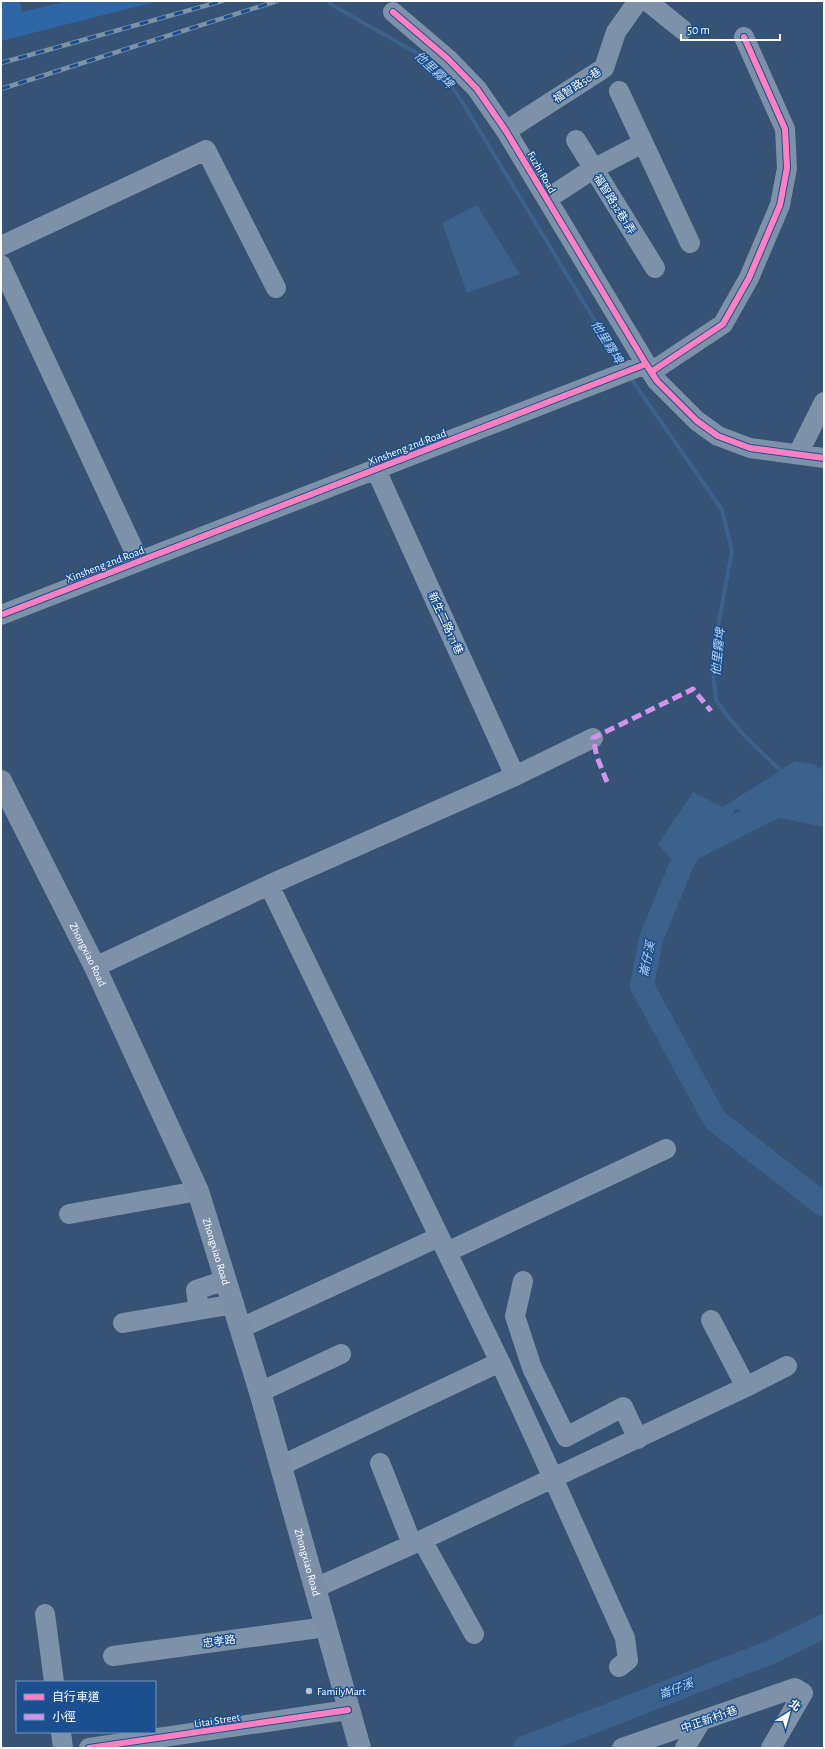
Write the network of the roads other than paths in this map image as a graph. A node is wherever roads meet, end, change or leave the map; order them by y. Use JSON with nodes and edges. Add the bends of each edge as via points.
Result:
{"nodes":[{"id":1,"x":638,"y":1,"type":"edge"},
{"id":2,"x":647,"y":1,"type":"edge"},
{"id":3,"x":393,"y":12,"type":"dead end"},
{"id":4,"x":683,"y":30,"type":"dead end"},
{"id":5,"x":744,"y":37,"type":"dead end"},
{"id":6,"x":619,"y":91,"type":"dead end"},
{"id":7,"x":506,"y":131,"type":"junction"},
{"id":8,"x":576,"y":140,"type":"dead end"},
{"id":9,"x":643,"y":143,"type":"junction"},
{"id":10,"x":594,"y":169,"type":"junction"},
{"id":11,"x":547,"y":199,"type":"junction"},
{"id":12,"x":690,"y":243,"type":"dead end"},
{"id":13,"x":1,"y":246,"type":"edge"},
{"id":14,"x":1,"y":265,"type":"edge"},
{"id":15,"x":655,"y":268,"type":"dead end"},
{"id":16,"x":276,"y":288,"type":"dead end"},
{"id":17,"x":649,"y":368,"type":"junction"},
{"id":18,"x":824,"y":402,"type":"edge"},
{"id":19,"x":824,"y":450,"type":"edge"},
{"id":20,"x":798,"y":454,"type":"junction"},
{"id":21,"x":824,"y":458,"type":"edge"},
{"id":22,"x":376,"y":470,"type":"junction"},
{"id":23,"x":139,"y":561,"type":"junction"},
{"id":24,"x":1,"y":615,"type":"edge"},
{"id":25,"x":592,"y":738,"type":"dead end"},
{"id":26,"x":515,"y":776,"type":"junction"},
{"id":27,"x":1,"y":781,"type":"edge"},
{"id":28,"x":269,"y":885,"type":"junction"},
{"id":29,"x":95,"y":967,"type":"junction"},
{"id":30,"x":666,"y":1149,"type":"dead end"},
{"id":31,"x":198,"y":1191,"type":"junction"},
{"id":32,"x":69,"y":1214,"type":"dead end"},
{"id":33,"x":443,"y":1244,"type":"junction"},
{"id":34,"x":226,"y":1280,"type":"junction"},
{"id":35,"x":524,"y":1281,"type":"dead end"},
{"id":36,"x":198,"y":1304,"type":"dead end"},
{"id":37,"x":234,"y":1304,"type":"junction"},
{"id":38,"x":710,"y":1320,"type":"dead end"},
{"id":39,"x":123,"y":1323,"type":"dead end"},
{"id":40,"x":242,"y":1328,"type":"junction"},
{"id":41,"x":341,"y":1354,"type":"dead end"},
{"id":42,"x":500,"y":1362,"type":"junction"},
{"id":43,"x":787,"y":1366,"type":"dead end"},
{"id":44,"x":746,"y":1387,"type":"junction"},
{"id":45,"x":260,"y":1392,"type":"junction"},
{"id":46,"x":638,"y":1439,"type":"junction"},
{"id":47,"x":380,"y":1463,"type":"dead end"},
{"id":48,"x":280,"y":1466,"type":"junction"},
{"id":49,"x":553,"y":1478,"type":"junction"},
{"id":50,"x":417,"y":1542,"type":"junction"},
{"id":51,"x":315,"y":1588,"type":"junction"},
{"id":52,"x":45,"y":1614,"type":"dead end"},
{"id":53,"x":326,"y":1627,"type":"junction"},
{"id":54,"x":474,"y":1634,"type":"dead end"},
{"id":55,"x":112,"y":1656,"type":"dead end"},
{"id":56,"x":618,"y":1666,"type":"dead end"},
{"id":57,"x":54,"y":1681,"type":"edge"},
{"id":58,"x":348,"y":1710,"type":"junction"},
{"id":59,"x":701,"y":1721,"type":"junction"},
{"id":60,"x":61,"y":1733,"type":"edge"},
{"id":61,"x":63,"y":1748,"type":"edge"},
{"id":62,"x":98,"y":1748,"type":"edge"},
{"id":63,"x":360,"y":1748,"type":"edge"},
{"id":64,"x":622,"y":1748,"type":"edge"},
{"id":65,"x":685,"y":1748,"type":"edge"},
{"id":66,"x":772,"y":1748,"type":"edge"}],
"edges":[{"from":1,"to":7,"type":"street","name":"福智路50巷","via":[[616,32],[604,68]]},
{"from":2,"to":4,"type":"street"},
{"from":3,"to":7,"type":"street","name":"Fuzhi Road","via":[[437,49],[477,89]]},
{"from":5,"to":17,"type":"street","name":"Xinsheng 2nd Road","via":[[785,129],[786,168],[780,205],[749,278],[723,324]]},
{"from":6,"to":9,"type":"street"},
{"from":7,"to":11,"type":"street","name":"Fuzhi Road"},
{"from":8,"to":10,"type":"street","name":"福智路32巷1弄"},
{"from":9,"to":10,"type":"street"},
{"from":9,"to":12,"type":"street"},
{"from":10,"to":11,"type":"street"},
{"from":10,"to":15,"type":"street","name":"福智路32巷1弄"},
{"from":11,"to":17,"type":"street","name":"Fuzhi Road"},
{"from":13,"to":16,"type":"street","via":[[206,150]]},
{"from":14,"to":23,"type":"street"},
{"from":17,"to":20,"type":"street","via":[[697,421],[718,436],[750,448]]},
{"from":17,"to":22,"type":"street","name":"Xinsheng 2nd Road"},
{"from":18,"to":20,"type":"street"},
{"from":19,"to":20,"type":"street"},
{"from":20,"to":21,"type":"street"},
{"from":22,"to":23,"type":"street","name":"Xinsheng 2nd Road"},
{"from":22,"to":26,"type":"street","name":"新生二路171巷"},
{"from":23,"to":24,"type":"street","name":"Xinsheng 2nd Road"},
{"from":25,"to":26,"type":"street"},
{"from":26,"to":28,"type":"street"},
{"from":27,"to":29,"type":"main road","name":"Zhongxiao Road"},
{"from":28,"to":29,"type":"street"},
{"from":28,"to":33,"type":"street"},
{"from":29,"to":31,"type":"main road","name":"Zhongxiao Road"},
{"from":30,"to":33,"type":"street"},
{"from":31,"to":32,"type":"street"},
{"from":31,"to":34,"type":"main road","name":"Zhongxiao Road"},
{"from":33,"to":40,"type":"street"},
{"from":33,"to":42,"type":"street"},
{"from":34,"to":36,"type":"street","via":[[196,1290]]},
{"from":34,"to":37,"type":"main road","name":"Zhongxiao Road"},
{"from":35,"to":46,"type":"street","via":[[515,1316],[532,1368],[566,1438],[623,1407]]},
{"from":37,"to":39,"type":"street"},
{"from":37,"to":40,"type":"main road","name":"Zhongxiao Road"},
{"from":38,"to":44,"type":"street"},
{"from":40,"to":45,"type":"main road","name":"Zhongxiao Road"},
{"from":41,"to":45,"type":"street"},
{"from":42,"to":48,"type":"street"},
{"from":42,"to":49,"type":"street"},
{"from":43,"to":44,"type":"street"},
{"from":44,"to":46,"type":"street"},
{"from":45,"to":48,"type":"main road","name":"Zhongxiao Road"},
{"from":46,"to":49,"type":"street"},
{"from":47,"to":50,"type":"street"},
{"from":48,"to":51,"type":"main road","name":"Zhongxiao Road"},
{"from":49,"to":50,"type":"street"},
{"from":49,"to":56,"type":"street","via":[[625,1638],[628,1660]]},
{"from":50,"to":51,"type":"street"},
{"from":50,"to":54,"type":"street"},
{"from":51,"to":53,"type":"main road","name":"Zhongxiao Road"},
{"from":52,"to":57,"type":"street"},
{"from":53,"to":55,"type":"street","name":"忠孝路"},
{"from":53,"to":58,"type":"main road","name":"Zhongxiao Road"},
{"from":58,"to":62,"type":"street","name":"Litai Street"},
{"from":58,"to":63,"type":"main road","name":"Zhongxiao Road"},
{"from":59,"to":64,"type":"street","name":"中正新村1巷"},
{"from":59,"to":65,"type":"street"},
{"from":59,"to":66,"type":"street","name":"中正新村1巷","via":[[795,1688],[803,1693]]},
{"from":60,"to":61,"type":"street"}]}
